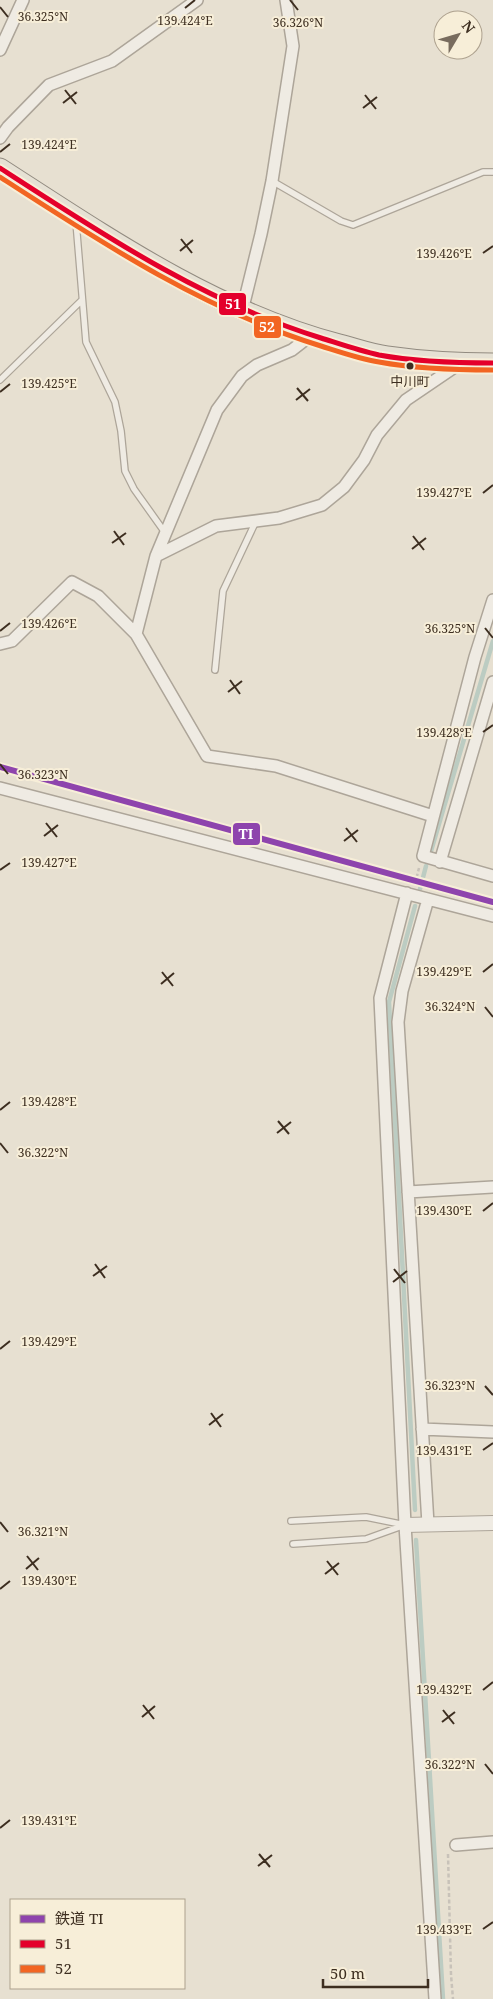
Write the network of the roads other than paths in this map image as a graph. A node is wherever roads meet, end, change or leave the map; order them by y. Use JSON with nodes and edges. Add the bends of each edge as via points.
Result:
{"nodes":[{"id":1,"x":23,"y":0,"type":"edge"},
{"id":2,"x":197,"y":0,"type":"edge"},
{"id":3,"x":286,"y":0,"type":"edge"},
{"id":4,"x":0,"y":50,"type":"edge"},
{"id":5,"x":0,"y":138,"type":"edge"},
{"id":6,"x":0,"y":168,"type":"edge"},
{"id":7,"x":493,"y":172,"type":"edge"},
{"id":8,"x":272,"y":181,"type":"junction"},
{"id":9,"x":76,"y":217,"type":"junction"},
{"id":10,"x":82,"y":300,"type":"junction"},
{"id":11,"x":242,"y":310,"type":"junction"},
{"id":12,"x":310,"y":336,"type":"junction"},
{"id":13,"x":461,"y":363,"type":"junction"},
{"id":14,"x":493,"y":363,"type":"edge"},
{"id":15,"x":0,"y":380,"type":"edge"},
{"id":16,"x":256,"y":520,"type":"junction"},
{"id":17,"x":166,"y":534,"type":"junction"},
{"id":18,"x":156,"y":556,"type":"junction"},
{"id":19,"x":493,"y":600,"type":"edge"},
{"id":20,"x":136,"y":634,"type":"junction"},
{"id":21,"x":0,"y":644,"type":"edge"},
{"id":22,"x":215,"y":670,"type":"dead end"},
{"id":23,"x":493,"y":682,"type":"edge"},
{"id":24,"x":0,"y":788,"type":"edge"},
{"id":25,"x":434,"y":816,"type":"junction"},
{"id":26,"x":440,"y":862,"type":"junction"},
{"id":27,"x":493,"y":876,"type":"edge"},
{"id":28,"x":407,"y":893,"type":"junction"},
{"id":29,"x":428,"y":899,"type":"junction"},
{"id":30,"x":493,"y":916,"type":"edge"},
{"id":31,"x":493,"y":1187,"type":"edge"},
{"id":32,"x":408,"y":1192,"type":"junction"},
{"id":33,"x":422,"y":1429,"type":"junction"},
{"id":34,"x":493,"y":1432,"type":"edge"},
{"id":35,"x":291,"y":1521,"type":"dead end"},
{"id":36,"x":428,"y":1524,"type":"junction"},
{"id":37,"x":405,"y":1525,"type":"junction"},
{"id":38,"x":492,"y":1526,"type":"edge"},
{"id":39,"x":294,"y":1544,"type":"dead end"},
{"id":40,"x":493,"y":1842,"type":"edge"},
{"id":41,"x":456,"y":1846,"type":"road end"},
{"id":42,"x":435,"y":1999,"type":"edge"}],
"edges":[{"from":1,"to":4,"type":"street"},
{"from":2,"to":5,"type":"street","via":[[112,61],[49,85]]},
{"from":3,"to":8,"type":"street","via":[[293,46]]},
{"from":6,"to":9,"type":"main road"},
{"from":7,"to":8,"type":"lane","via":[[483,172],[354,225],[341,221]]},
{"from":8,"to":11,"type":"street"},
{"from":9,"to":10,"type":"lane"},
{"from":9,"to":11,"type":"main road","via":[[159,269]]},
{"from":10,"to":15,"type":"lane"},
{"from":10,"to":17,"type":"lane","via":[[86,342],[115,402],[125,471]]},
{"from":11,"to":12,"type":"main road"},
{"from":12,"to":13,"type":"main road","via":[[385,356]]},
{"from":12,"to":17,"type":"street","via":[[292,350],[257,365],[242,376],[217,410]]},
{"from":13,"to":14,"type":"main road"},
{"from":13,"to":16,"type":"street","via":[[406,400],[377,436],[344,487],[322,504],[278,518]]},
{"from":16,"to":18,"type":"street","via":[[216,526]]},
{"from":16,"to":22,"type":"lane","via":[[223,591]]},
{"from":17,"to":18,"type":"street"},
{"from":18,"to":20,"type":"street"},
{"from":19,"to":25,"type":"street"},
{"from":20,"to":21,"type":"street","via":[[98,596],[72,582],[12,641]]},
{"from":20,"to":25,"type":"street","via":[[207,756],[276,766]]},
{"from":23,"to":26,"type":"street"},
{"from":24,"to":28,"type":"street"},
{"from":25,"to":26,"type":"street","via":[[422,856]]},
{"from":26,"to":27,"type":"street"},
{"from":28,"to":29,"type":"street"},
{"from":28,"to":37,"type":"street","via":[[380,998]]},
{"from":29,"to":30,"type":"street"},
{"from":29,"to":32,"type":"street","via":[[402,991],[398,1022]]},
{"from":31,"to":32,"type":"street"},
{"from":32,"to":33,"type":"street"},
{"from":33,"to":34,"type":"street"},
{"from":33,"to":36,"type":"street"},
{"from":35,"to":37,"type":"lane","via":[[366,1517]]},
{"from":36,"to":37,"type":"street"},
{"from":36,"to":38,"type":"street"},
{"from":37,"to":39,"type":"lane","via":[[366,1539]]},
{"from":37,"to":42,"type":"street"},
{"from":40,"to":41,"type":"street"}]}
